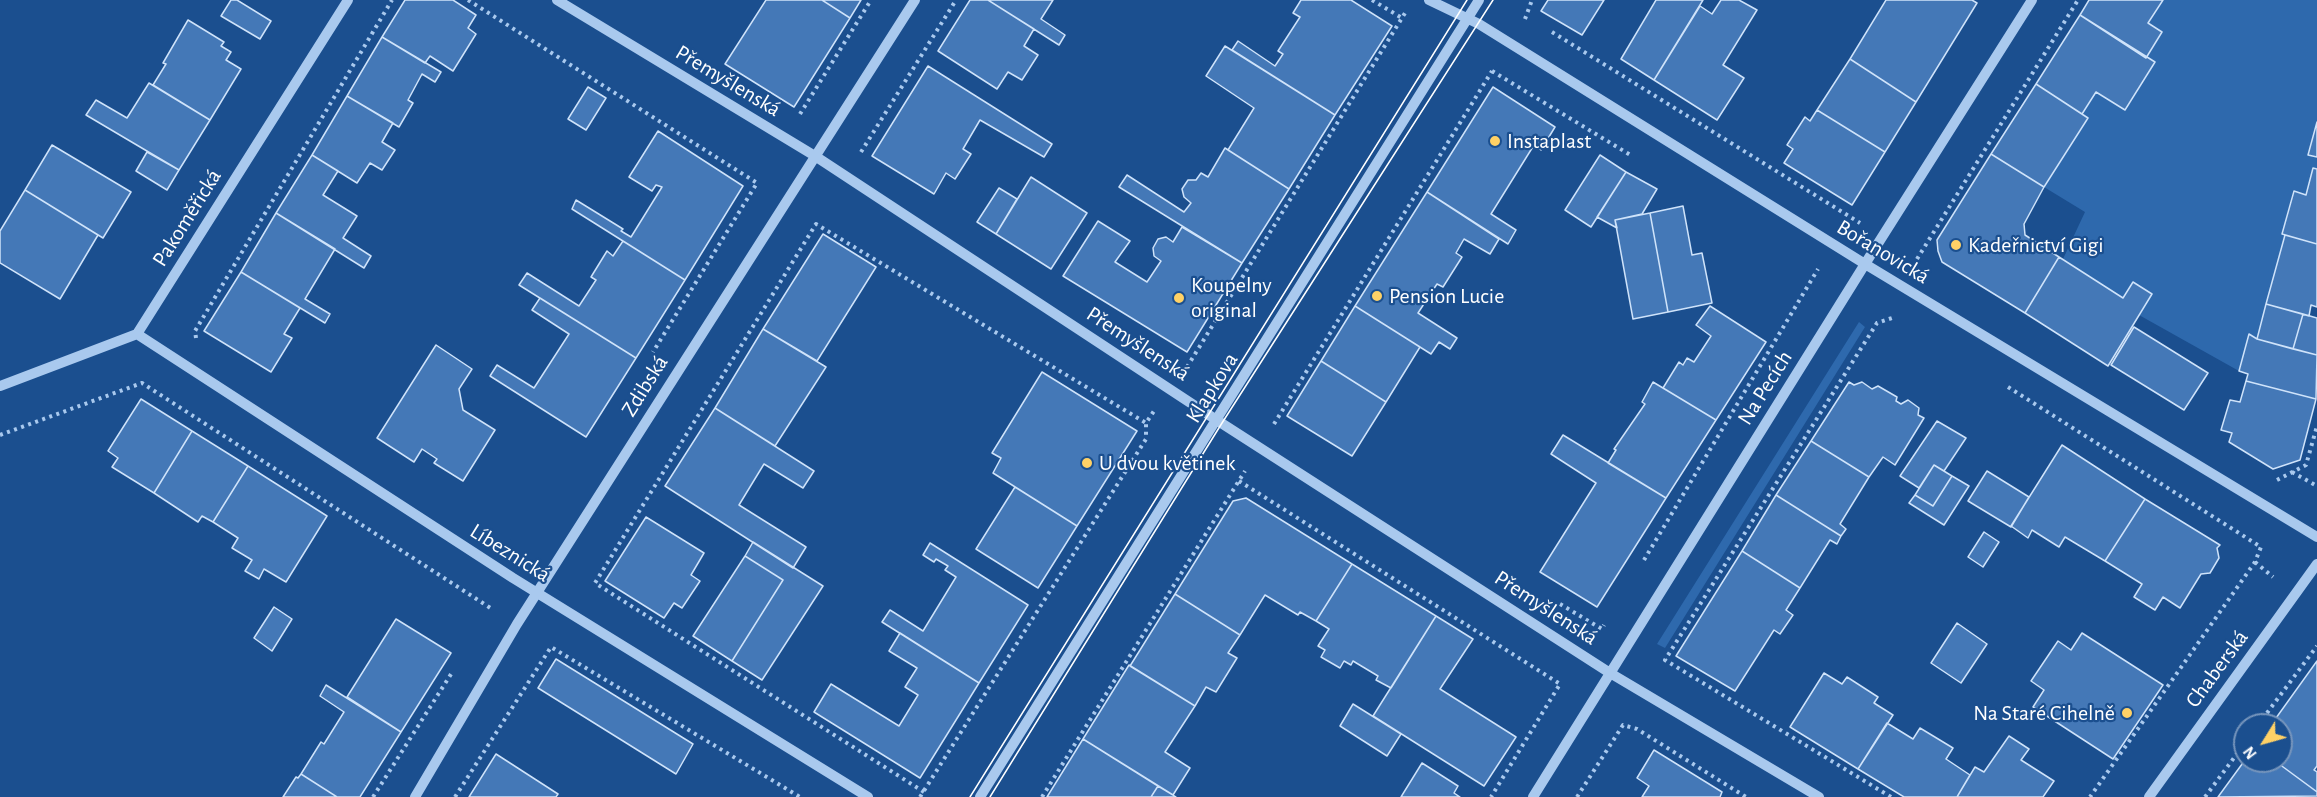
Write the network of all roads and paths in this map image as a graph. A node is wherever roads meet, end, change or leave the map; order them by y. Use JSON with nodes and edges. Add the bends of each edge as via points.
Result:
{"nodes":[{"id":1,"x":348,"y":0,"type":"edge"},
{"id":2,"x":393,"y":0,"type":"edge"},
{"id":3,"x":468,"y":0,"type":"edge"},
{"id":4,"x":557,"y":0,"type":"edge"},
{"id":5,"x":872,"y":0,"type":"edge"},
{"id":6,"x":915,"y":0,"type":"edge"},
{"id":7,"x":956,"y":0,"type":"edge"},
{"id":8,"x":1372,"y":0,"type":"edge"},
{"id":9,"x":1429,"y":0,"type":"edge"},
{"id":10,"x":1479,"y":0,"type":"edge"},
{"id":11,"x":1532,"y":0,"type":"edge"},
{"id":12,"x":2032,"y":0,"type":"edge"},
{"id":13,"x":2078,"y":0,"type":"edge"},
{"id":14,"x":1402,"y":18,"type":"dead end"},
{"id":15,"x":1467,"y":18,"type":"junction"},
{"id":16,"x":1546,"y":29,"type":"dead end"},
{"id":17,"x":1510,"y":43,"type":"junction"},
{"id":18,"x":796,"y":120,"type":"dead end"},
{"id":19,"x":814,"y":156,"type":"junction"},
{"id":20,"x":857,"y":158,"type":"dead end"},
{"id":21,"x":1882,"y":237,"type":"junction"},
{"id":22,"x":1917,"y":258,"type":"junction"},
{"id":23,"x":1865,"y":264,"type":"junction"},
{"id":24,"x":1927,"y":265,"type":"dead end"},
{"id":25,"x":1819,"y":270,"type":"dead end"},
{"id":26,"x":1904,"y":321,"type":"dead end"},
{"id":27,"x":137,"y":334,"type":"junction"},
{"id":28,"x":197,"y":345,"type":"dead end"},
{"id":29,"x":652,"y":353,"type":"dead end"},
{"id":30,"x":1998,"y":381,"type":"dead end"},
{"id":31,"x":0,"y":386,"type":"edge"},
{"id":32,"x":1215,"y":419,"type":"junction"},
{"id":33,"x":1146,"y":423,"type":"dead end"},
{"id":34,"x":2317,"y":426,"type":"edge"},
{"id":35,"x":0,"y":435,"type":"edge"},
{"id":36,"x":1260,"y":446,"type":"junction"},
{"id":37,"x":2292,"y":472,"type":"junction"},
{"id":38,"x":2276,"y":480,"type":"dead end"},
{"id":39,"x":1239,"y":481,"type":"junction"},
{"id":40,"x":2317,"y":486,"type":"edge"},
{"id":41,"x":2317,"y":537,"type":"edge"},
{"id":42,"x":2317,"y":564,"type":"edge"},
{"id":43,"x":1639,"y":567,"type":"dead end"},
{"id":44,"x":537,"y":593,"type":"junction"},
{"id":45,"x":1552,"y":598,"type":"dead end"},
{"id":46,"x":486,"y":618,"type":"dead end"},
{"id":47,"x":1608,"y":618,"type":"dead end"},
{"id":48,"x":2317,"y":646,"type":"edge"},
{"id":49,"x":455,"y":668,"type":"dead end"},
{"id":50,"x":1610,"y":673,"type":"junction"},
{"id":51,"x":2267,"y":713,"type":"edge"},
{"id":52,"x":2233,"y":759,"type":"edge"},
{"id":53,"x":924,"y":792,"type":"dead end"},
{"id":54,"x":373,"y":797,"type":"edge"},
{"id":55,"x":415,"y":797,"type":"edge"},
{"id":56,"x":455,"y":797,"type":"edge"},
{"id":57,"x":800,"y":797,"type":"edge"},
{"id":58,"x":868,"y":797,"type":"edge"},
{"id":59,"x":980,"y":797,"type":"edge"},
{"id":60,"x":1042,"y":797,"type":"edge"},
{"id":61,"x":1491,"y":797,"type":"edge"},
{"id":62,"x":1533,"y":797,"type":"edge"},
{"id":63,"x":1577,"y":797,"type":"edge"},
{"id":64,"x":1746,"y":797,"type":"edge"},
{"id":65,"x":1819,"y":797,"type":"edge"},
{"id":66,"x":1891,"y":797,"type":"edge"},
{"id":67,"x":2090,"y":797,"type":"edge"},
{"id":68,"x":2149,"y":797,"type":"edge"},
{"id":69,"x":2205,"y":797,"type":"edge"}],
"edges":[{"from":1,"to":27,"type":"street","name":"Pakoměřická"},
{"from":2,"to":28,"type":"path","via":[[195,331]]},
{"from":3,"to":29,"type":"path","via":[[757,183]]},
{"from":4,"to":19,"type":"street","name":"Přemyšlenská"},
{"from":5,"to":18,"type":"path"},
{"from":6,"to":19,"type":"street","name":"Zdibská"},
{"from":7,"to":20,"type":"path"},
{"from":8,"to":14,"type":"path"},
{"from":9,"to":15,"type":"street","name":"Bořanovická"},
{"from":10,"to":15,"type":"street","name":"Klapkova"},
{"from":11,"to":17,"type":"path"},
{"from":12,"to":21,"type":"street","name":"Na Pecích"},
{"from":13,"to":22,"type":"path"},
{"from":15,"to":17,"type":"street","name":"Bořanovická"},
{"from":15,"to":32,"type":"street","name":"Klapkova"},
{"from":16,"to":21,"type":"path"},
{"from":17,"to":23,"type":"street","name":"Bořanovická"},
{"from":17,"to":36,"type":"path"},
{"from":19,"to":32,"type":"street","name":"Přemyšlenská"},
{"from":19,"to":44,"type":"street","name":"Zdibská"},
{"from":21,"to":22,"type":"path"},
{"from":21,"to":23,"type":"street","name":"Na Pecích"},
{"from":22,"to":24,"type":"path"},
{"from":23,"to":41,"type":"street","name":"Bořanovická"},
{"from":23,"to":50,"type":"street","name":"Na Pecích"},
{"from":25,"to":43,"type":"path"},
{"from":26,"to":66,"type":"path","via":[[1896,316],[1877,323],[1665,660]]},
{"from":27,"to":31,"type":"street"},
{"from":27,"to":44,"type":"street","name":"Líbeznická"},
{"from":30,"to":67,"type":"path","via":[[2261,547],[2255,562]]},
{"from":32,"to":36,"type":"street","name":"Přemyšlenská"},
{"from":32,"to":59,"type":"street","name":"Klapkova"},
{"from":33,"to":53,"type":"path","via":[[816,224],[595,583]]},
{"from":34,"to":37,"type":"path","via":[[2307,465]]},
{"from":35,"to":46,"type":"path","via":[[142,383],[493,608]]},
{"from":36,"to":39,"type":"path"},
{"from":36,"to":50,"type":"street","name":"Přemyšlenská"},
{"from":37,"to":38,"type":"path"},
{"from":37,"to":40,"type":"path"},
{"from":39,"to":60,"type":"path"},
{"from":39,"to":61,"type":"path","via":[[1560,684]]},
{"from":42,"to":68,"type":"street","name":"Chaberská"},
{"from":44,"to":55,"type":"street","name":"Zdibská"},
{"from":44,"to":58,"type":"street","name":"Líbeznická"},
{"from":45,"to":47,"type":"path","via":[[1602,628]]},
{"from":48,"to":51,"type":"path"},
{"from":49,"to":54,"type":"path"},
{"from":50,"to":62,"type":"street","name":"Na Pecích"},
{"from":50,"to":65,"type":"street","name":"Přemyšlenská"},
{"from":52,"to":69,"type":"path"},
{"from":56,"to":57,"type":"path","via":[[551,647]]},
{"from":63,"to":64,"type":"path","via":[[1623,725],[1636,729]]}]}
